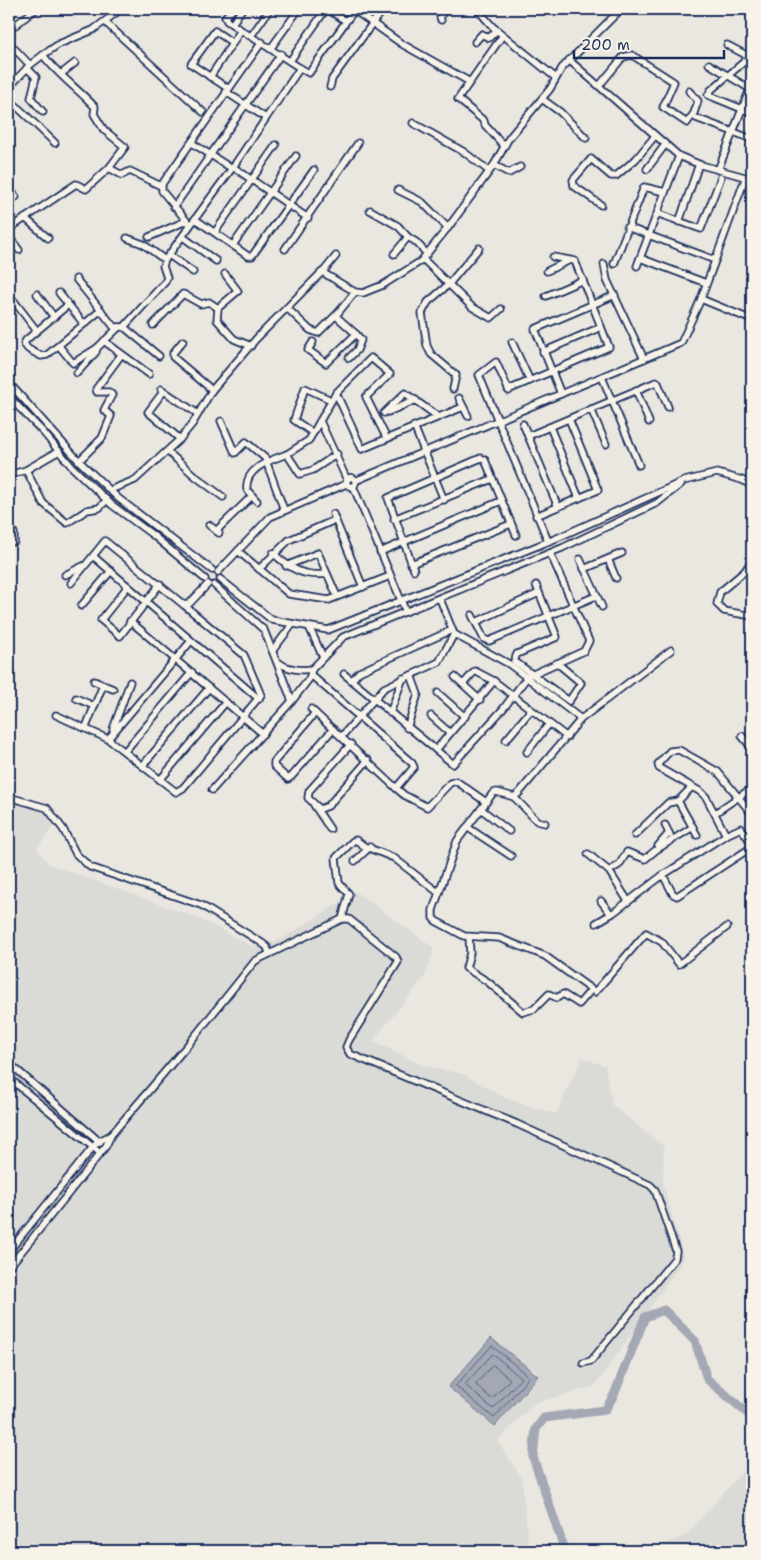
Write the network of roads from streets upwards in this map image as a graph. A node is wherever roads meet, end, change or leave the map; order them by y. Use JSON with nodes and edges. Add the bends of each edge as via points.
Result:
{"nodes":[{"id":1,"x":36,"y":9,"type":"edge"},
{"id":2,"x":121,"y":9,"type":"edge"},
{"id":3,"x":233,"y":9,"type":"edge"},
{"id":4,"x":242,"y":9,"type":"edge"},
{"id":5,"x":270,"y":9,"type":"edge"},
{"id":6,"x":299,"y":9,"type":"edge"},
{"id":7,"x":326,"y":9,"type":"edge"},
{"id":8,"x":355,"y":9,"type":"edge"},
{"id":9,"x":383,"y":9,"type":"edge"},
{"id":10,"x":445,"y":9,"type":"edge"},
{"id":11,"x":477,"y":9,"type":"edge"},
{"id":12,"x":621,"y":9,"type":"edge"},
{"id":13,"x":441,"y":20,"type":"dead end"},
{"id":14,"x":346,"y":21,"type":"junction"},
{"id":15,"x":105,"y":22,"type":"junction"},
{"id":16,"x":373,"y":23,"type":"junction"},
{"id":17,"x":232,"y":24,"type":"junction"},
{"id":18,"x":9,"y":30,"type":"edge"},
{"id":19,"x":241,"y":30,"type":"junction"},
{"id":20,"x":497,"y":30,"type":"junction"},
{"id":21,"x":503,"y":35,"type":"junction"},
{"id":22,"x":251,"y":36,"type":"junction"},
{"id":23,"x":262,"y":42,"type":"junction"},
{"id":24,"x":475,"y":42,"type":"dead end"},
{"id":25,"x":9,"y":43,"type":"edge"},
{"id":26,"x":234,"y":43,"type":"junction"},
{"id":27,"x":727,"y":45,"type":"dead end"},
{"id":28,"x":271,"y":48,"type":"junction"},
{"id":29,"x":281,"y":54,"type":"junction"},
{"id":30,"x":43,"y":55,"type":"junction"},
{"id":31,"x":751,"y":56,"type":"edge"},
{"id":32,"x":570,"y":60,"type":"junction"},
{"id":33,"x":290,"y":61,"type":"junction"},
{"id":34,"x":75,"y":63,"type":"dead end"},
{"id":35,"x":710,"y":64,"type":"dead end"},
{"id":36,"x":28,"y":66,"type":"junction"},
{"id":37,"x":300,"y":68,"type":"junction"},
{"id":38,"x":61,"y":74,"type":"junction"},
{"id":39,"x":729,"y":75,"type":"junction"},
{"id":40,"x":210,"y":76,"type":"junction"},
{"id":41,"x":556,"y":78,"type":"junction"},
{"id":42,"x":470,"y":82,"type":"junction"},
{"id":43,"x":599,"y":86,"type":"junction"},
{"id":44,"x":9,"y":87,"type":"edge"},
{"id":45,"x":330,"y":87,"type":"dead end"},
{"id":46,"x":228,"y":90,"type":"junction"},
{"id":47,"x":689,"y":91,"type":"dead end"},
{"id":48,"x":9,"y":99,"type":"edge"},
{"id":49,"x":542,"y":99,"type":"junction"},
{"id":50,"x":246,"y":105,"type":"junction"},
{"id":51,"x":742,"y":109,"type":"junction"},
{"id":52,"x":43,"y":112,"type":"dead end"},
{"id":53,"x":203,"y":112,"type":"dead end"},
{"id":54,"x":752,"y":113,"type":"edge"},
{"id":55,"x":266,"y":118,"type":"junction"},
{"id":56,"x":696,"y":118,"type":"dead end"},
{"id":57,"x":414,"y":122,"type":"dead end"},
{"id":58,"x":733,"y":132,"type":"junction"},
{"id":59,"x":655,"y":136,"type":"junction"},
{"id":60,"x":586,"y":138,"type":"dead end"},
{"id":61,"x":752,"y":139,"type":"edge"},
{"id":62,"x":358,"y":142,"type":"dead end"},
{"id":63,"x":54,"y":143,"type":"dead end"},
{"id":64,"x":192,"y":143,"type":"junction"},
{"id":65,"x":276,"y":144,"type":"dead end"},
{"id":66,"x":665,"y":144,"type":"junction"},
{"id":67,"x":504,"y":146,"type":"junction"},
{"id":68,"x":210,"y":155,"type":"junction"},
{"id":69,"x":296,"y":156,"type":"dead end"},
{"id":70,"x":680,"y":156,"type":"junction"},
{"id":71,"x":494,"y":165,"type":"junction"},
{"id":72,"x":698,"y":167,"type":"dead end"},
{"id":73,"x":109,"y":168,"type":"junction"},
{"id":74,"x":232,"y":168,"type":"junction"},
{"id":75,"x":520,"y":168,"type":"dead end"},
{"id":76,"x":647,"y":169,"type":"dead end"},
{"id":77,"x":314,"y":170,"type":"dead end"},
{"id":78,"x":718,"y":170,"type":"junction"},
{"id":79,"x":489,"y":171,"type":"junction"},
{"id":80,"x":721,"y":177,"type":"dead end"},
{"id":81,"x":745,"y":179,"type":"dead end"},
{"id":82,"x":752,"y":179,"type":"edge"},
{"id":83,"x":251,"y":181,"type":"junction"},
{"id":84,"x":161,"y":186,"type":"junction"},
{"id":85,"x":9,"y":188,"type":"edge"},
{"id":86,"x":398,"y":190,"type":"dead end"},
{"id":87,"x":665,"y":192,"type":"junction"},
{"id":88,"x":271,"y":194,"type":"junction"},
{"id":89,"x":16,"y":197,"type":"dead end"},
{"id":90,"x":601,"y":205,"type":"dead end"},
{"id":91,"x":288,"y":206,"type":"junction"},
{"id":92,"x":174,"y":207,"type":"junction"},
{"id":93,"x":370,"y":210,"type":"dead end"},
{"id":94,"x":658,"y":214,"type":"junction"},
{"id":95,"x":25,"y":218,"type":"junction"},
{"id":96,"x":308,"y":218,"type":"junction"},
{"id":97,"x":195,"y":220,"type":"junction"},
{"id":98,"x":679,"y":222,"type":"junction"},
{"id":99,"x":188,"y":223,"type":"junction"},
{"id":100,"x":627,"y":227,"type":"junction"},
{"id":101,"x":448,"y":228,"type":"junction"},
{"id":102,"x":9,"y":229,"type":"edge"},
{"id":103,"x":215,"y":232,"type":"junction"},
{"id":104,"x":648,"y":235,"type":"junction"},
{"id":105,"x":9,"y":237,"type":"edge"},
{"id":106,"x":149,"y":237,"type":"dead end"},
{"id":107,"x":183,"y":237,"type":"junction"},
{"id":108,"x":408,"y":237,"type":"junction"},
{"id":109,"x":48,"y":238,"type":"dead end"},
{"id":110,"x":127,"y":238,"type":"dead end"},
{"id":111,"x":233,"y":245,"type":"junction"},
{"id":112,"x":479,"y":248,"type":"dead end"},
{"id":113,"x":285,"y":249,"type":"dead end"},
{"id":114,"x":19,"y":250,"type":"dead end"},
{"id":115,"x":394,"y":254,"type":"dead end"},
{"id":116,"x":170,"y":255,"type":"junction"},
{"id":117,"x":336,"y":256,"type":"dead end"},
{"id":118,"x":425,"y":256,"type":"junction"},
{"id":119,"x":553,"y":257,"type":"dead end"},
{"id":120,"x":640,"y":258,"type":"junction"},
{"id":121,"x":165,"y":260,"type":"junction"},
{"id":122,"x":714,"y":260,"type":"junction"},
{"id":123,"x":216,"y":261,"type":"dead end"},
{"id":124,"x":568,"y":261,"type":"junction"},
{"id":125,"x":604,"y":264,"type":"dead end"},
{"id":126,"x":614,"y":264,"type":"dead end"},
{"id":127,"x":637,"y":266,"type":"dead end"},
{"id":128,"x":547,"y":271,"type":"dead end"},
{"id":129,"x":193,"y":272,"type":"dead end"},
{"id":130,"x":323,"y":272,"type":"junction"},
{"id":131,"x":225,"y":274,"type":"dead end"},
{"id":132,"x":76,"y":280,"type":"dead end"},
{"id":133,"x":583,"y":280,"type":"junction"},
{"id":134,"x":706,"y":283,"type":"junction"},
{"id":135,"x":448,"y":285,"type":"junction"},
{"id":136,"x":355,"y":292,"type":"junction"},
{"id":137,"x":59,"y":293,"type":"dead end"},
{"id":138,"x":37,"y":294,"type":"dead end"},
{"id":139,"x":615,"y":295,"type":"junction"},
{"id":140,"x":546,"y":296,"type":"dead end"},
{"id":141,"x":701,"y":299,"type":"junction"},
{"id":142,"x":14,"y":301,"type":"dead end"},
{"id":143,"x":592,"y":304,"type":"junction"},
{"id":144,"x":68,"y":306,"type":"junction"},
{"id":145,"x":218,"y":308,"type":"junction"},
{"id":146,"x":288,"y":309,"type":"junction"},
{"id":147,"x":500,"y":309,"type":"dead end"},
{"id":148,"x":101,"y":310,"type":"junction"},
{"id":149,"x":336,"y":316,"type":"junction"},
{"id":150,"x":54,"y":317,"type":"junction"},
{"id":151,"x":752,"y":320,"type":"edge"},
{"id":152,"x":84,"y":324,"type":"junction"},
{"id":153,"x":153,"y":325,"type":"dead end"},
{"id":154,"x":121,"y":327,"type":"junction"},
{"id":155,"x":601,"y":327,"type":"junction"},
{"id":156,"x":37,"y":331,"type":"junction"},
{"id":157,"x":356,"y":334,"type":"junction"},
{"id":158,"x":104,"y":341,"type":"junction"},
{"id":159,"x":183,"y":341,"type":"dead end"},
{"id":160,"x":313,"y":342,"type":"dead end"},
{"id":161,"x":512,"y":342,"type":"dead end"},
{"id":162,"x":59,"y":346,"type":"junction"},
{"id":163,"x":250,"y":346,"type":"junction"},
{"id":164,"x":97,"y":348,"type":"junction"},
{"id":165,"x":543,"y":352,"type":"junction"},
{"id":166,"x":121,"y":355,"type":"junction"},
{"id":167,"x":159,"y":356,"type":"dead end"},
{"id":168,"x":349,"y":358,"type":"dead end"},
{"id":169,"x":644,"y":359,"type":"junction"},
{"id":170,"x":551,"y":373,"type":"junction"},
{"id":171,"x":78,"y":374,"type":"dead end"},
{"id":172,"x":149,"y":374,"type":"dead end"},
{"id":173,"x":602,"y":377,"type":"junction"},
{"id":174,"x":530,"y":381,"type":"junction"},
{"id":175,"x":9,"y":383,"type":"edge"},
{"id":176,"x":453,"y":388,"type":"dead end"},
{"id":177,"x":212,"y":390,"type":"junction"},
{"id":178,"x":636,"y":390,"type":"junction"},
{"id":179,"x":336,"y":393,"type":"junction"},
{"id":180,"x":561,"y":394,"type":"junction"},
{"id":181,"x":9,"y":398,"type":"edge"},
{"id":182,"x":459,"y":398,"type":"dead end"},
{"id":183,"x":332,"y":400,"type":"junction"},
{"id":184,"x":416,"y":400,"type":"junction"},
{"id":185,"x":612,"y":400,"type":"junction"},
{"id":186,"x":463,"y":407,"type":"junction"},
{"id":187,"x":668,"y":407,"type":"dead end"},
{"id":188,"x":591,"y":409,"type":"junction"},
{"id":189,"x":198,"y":414,"type":"junction"},
{"id":190,"x":384,"y":414,"type":"junction"},
{"id":191,"x":437,"y":416,"type":"junction"},
{"id":192,"x":468,"y":416,"type":"dead end"},
{"id":193,"x":377,"y":417,"type":"junction"},
{"id":194,"x":569,"y":419,"type":"junction"},
{"id":195,"x":221,"y":420,"type":"dead end"},
{"id":196,"x":320,"y":420,"type":"junction"},
{"id":197,"x":497,"y":422,"type":"junction"},
{"id":198,"x":649,"y":422,"type":"dead end"},
{"id":199,"x":524,"y":424,"type":"dead end"},
{"id":200,"x":414,"y":426,"type":"junction"},
{"id":201,"x":550,"y":427,"type":"junction"},
{"id":202,"x":313,"y":433,"type":"junction"},
{"id":203,"x":528,"y":436,"type":"junction"},
{"id":204,"x":386,"y":438,"type":"junction"},
{"id":205,"x":180,"y":439,"type":"junction"},
{"id":206,"x":606,"y":444,"type":"dead end"},
{"id":207,"x":59,"y":451,"type":"junction"},
{"id":208,"x":423,"y":451,"type":"junction"},
{"id":209,"x":168,"y":452,"type":"junction"},
{"id":210,"x":287,"y":454,"type":"junction"},
{"id":211,"x":337,"y":454,"type":"junction"},
{"id":212,"x":79,"y":461,"type":"junction"},
{"id":213,"x":266,"y":462,"type":"junction"},
{"id":214,"x":639,"y":464,"type":"dead end"},
{"id":215,"x":26,"y":470,"type":"junction"},
{"id":216,"x":9,"y":475,"type":"edge"},
{"id":217,"x":434,"y":478,"type":"junction"},
{"id":218,"x":492,"y":479,"type":"junction"},
{"id":219,"x":684,"y":481,"type":"junction"},
{"id":220,"x":350,"y":483,"type":"junction"},
{"id":221,"x":752,"y":486,"type":"edge"},
{"id":222,"x":110,"y":490,"type":"junction"},
{"id":223,"x":223,"y":496,"type":"dead end"},
{"id":224,"x":252,"y":496,"type":"junction"},
{"id":225,"x":118,"y":498,"type":"junction"},
{"id":226,"x":578,"y":498,"type":"junction"},
{"id":227,"x":444,"y":500,"type":"junction"},
{"id":228,"x":257,"y":501,"type":"dead end"},
{"id":229,"x":501,"y":501,"type":"junction"},
{"id":230,"x":110,"y":502,"type":"junction"},
{"id":231,"x":558,"y":507,"type":"junction"},
{"id":232,"x":284,"y":510,"type":"junction"},
{"id":233,"x":536,"y":516,"type":"junction"},
{"id":234,"x":394,"y":519,"type":"junction"},
{"id":235,"x":511,"y":524,"type":"junction"},
{"id":236,"x":9,"y":525,"type":"edge"},
{"id":237,"x":209,"y":525,"type":"dead end"},
{"id":238,"x":516,"y":535,"type":"dead end"},
{"id":239,"x":557,"y":538,"type":"junction"},
{"id":240,"x":548,"y":541,"type":"junction"},
{"id":241,"x":14,"y":542,"type":"dead end"},
{"id":242,"x":403,"y":542,"type":"junction"},
{"id":243,"x":539,"y":545,"type":"junction"},
{"id":244,"x":562,"y":548,"type":"junction"},
{"id":245,"x":238,"y":551,"type":"junction"},
{"id":246,"x":380,"y":552,"type":"junction"},
{"id":247,"x":273,"y":553,"type":"junction"},
{"id":248,"x":622,"y":553,"type":"dead end"},
{"id":249,"x":547,"y":554,"type":"junction"},
{"id":250,"x":93,"y":556,"type":"junction"},
{"id":251,"x":608,"y":559,"type":"junction"},
{"id":252,"x":580,"y":560,"type":"dead end"},
{"id":253,"x":752,"y":560,"type":"edge"},
{"id":254,"x":86,"y":564,"type":"junction"},
{"id":255,"x":411,"y":564,"type":"junction"},
{"id":256,"x":286,"y":566,"type":"junction"},
{"id":257,"x":259,"y":569,"type":"junction"},
{"id":258,"x":584,"y":569,"type":"junction"},
{"id":259,"x":414,"y":570,"type":"dead end"},
{"id":260,"x":111,"y":571,"type":"junction"},
{"id":261,"x":215,"y":571,"type":"junction"},
{"id":262,"x":327,"y":574,"type":"junction"},
{"id":263,"x":65,"y":575,"type":"dead end"},
{"id":264,"x":390,"y":576,"type":"junction"},
{"id":265,"x":616,"y":578,"type":"dead end"},
{"id":266,"x":220,"y":579,"type":"junction"},
{"id":267,"x":71,"y":583,"type":"dead end"},
{"id":268,"x":209,"y":583,"type":"junction"},
{"id":269,"x":160,"y":584,"type":"junction"},
{"id":270,"x":536,"y":585,"type":"dead end"},
{"id":271,"x":128,"y":586,"type":"junction"},
{"id":272,"x":363,"y":587,"type":"junction"},
{"id":273,"x":539,"y":593,"type":"junction"},
{"id":274,"x":337,"y":596,"type":"junction"},
{"id":275,"x":596,"y":596,"type":"junction"},
{"id":276,"x":440,"y":598,"type":"junction"},
{"id":277,"x":402,"y":601,"type":"junction"},
{"id":278,"x":146,"y":603,"type":"junction"},
{"id":279,"x":184,"y":604,"type":"junction"},
{"id":280,"x":573,"y":605,"type":"junction"},
{"id":281,"x":82,"y":606,"type":"dead end"},
{"id":282,"x":602,"y":607,"type":"dead end"},
{"id":283,"x":406,"y":612,"type":"junction"},
{"id":284,"x":472,"y":615,"type":"dead end"},
{"id":285,"x":548,"y":615,"type":"junction"},
{"id":286,"x":752,"y":616,"type":"edge"},
{"id":287,"x":130,"y":621,"type":"junction"},
{"id":288,"x":476,"y":622,"type":"junction"},
{"id":289,"x":292,"y":625,"type":"junction"},
{"id":290,"x":310,"y":629,"type":"junction"},
{"id":291,"x":453,"y":632,"type":"junction"},
{"id":292,"x":190,"y":641,"type":"junction"},
{"id":293,"x":273,"y":650,"type":"junction"},
{"id":294,"x":671,"y":650,"type":"dead end"},
{"id":295,"x":324,"y":657,"type":"junction"},
{"id":296,"x":175,"y":658,"type":"junction"},
{"id":297,"x":276,"y":660,"type":"junction"},
{"id":298,"x":557,"y":663,"type":"junction"},
{"id":299,"x":192,"y":672,"type":"junction"},
{"id":300,"x":312,"y":672,"type":"junction"},
{"id":301,"x":344,"y":674,"type":"dead end"},
{"id":302,"x":411,"y":675,"type":"junction"},
{"id":303,"x":530,"y":675,"type":"junction"},
{"id":304,"x":455,"y":677,"type":"dead end"},
{"id":305,"x":403,"y":678,"type":"junction"},
{"id":306,"x":352,"y":680,"type":"junction"},
{"id":307,"x":494,"y":680,"type":"junction"},
{"id":308,"x":94,"y":681,"type":"dead end"},
{"id":309,"x":130,"y":682,"type":"dead end"},
{"id":310,"x":462,"y":684,"type":"junction"},
{"id":311,"x":103,"y":685,"type":"junction"},
{"id":312,"x":209,"y":688,"type":"junction"},
{"id":313,"x":113,"y":689,"type":"dead end"},
{"id":314,"x":438,"y":694,"type":"dead end"},
{"id":315,"x":513,"y":696,"type":"junction"},
{"id":316,"x":76,"y":698,"type":"dead end"},
{"id":317,"x":259,"y":699,"type":"junction"},
{"id":318,"x":374,"y":700,"type":"junction"},
{"id":319,"x":480,"y":700,"type":"junction"},
{"id":320,"x":292,"y":701,"type":"junction"},
{"id":321,"x":226,"y":702,"type":"junction"},
{"id":322,"x":94,"y":706,"type":"junction"},
{"id":323,"x":531,"y":710,"type":"junction"},
{"id":324,"x":390,"y":714,"type":"junction"},
{"id":325,"x":56,"y":715,"type":"dead end"},
{"id":326,"x":431,"y":716,"type":"dead end"},
{"id":327,"x":465,"y":716,"type":"junction"},
{"id":328,"x":244,"y":717,"type":"junction"},
{"id":329,"x":360,"y":717,"type":"junction"},
{"id":330,"x":581,"y":719,"type":"junction"},
{"id":331,"x":549,"y":724,"type":"junction"},
{"id":332,"x":86,"y":727,"type":"junction"},
{"id":333,"x":407,"y":728,"type":"junction"},
{"id":334,"x":333,"y":729,"type":"junction"},
{"id":335,"x":113,"y":730,"type":"junction"},
{"id":336,"x":450,"y":733,"type":"junction"},
{"id":337,"x":263,"y":734,"type":"junction"},
{"id":338,"x":342,"y":736,"type":"junction"},
{"id":339,"x":742,"y":736,"type":"dead end"},
{"id":340,"x":567,"y":737,"type":"junction"},
{"id":341,"x":108,"y":739,"type":"junction"},
{"id":342,"x":506,"y":740,"type":"dead end"},
{"id":343,"x":351,"y":744,"type":"junction"},
{"id":344,"x":752,"y":748,"type":"edge"},
{"id":345,"x":436,"y":750,"type":"junction"},
{"id":346,"x":125,"y":751,"type":"junction"},
{"id":347,"x":527,"y":752,"type":"dead end"},
{"id":348,"x":368,"y":760,"type":"junction"},
{"id":349,"x":142,"y":765,"type":"junction"},
{"id":350,"x":160,"y":780,"type":"junction"},
{"id":351,"x":692,"y":787,"type":"junction"},
{"id":352,"x":396,"y":788,"type":"junction"},
{"id":353,"x":752,"y":788,"type":"edge"},
{"id":354,"x":212,"y":790,"type":"dead end"},
{"id":355,"x":9,"y":797,"type":"edge"},
{"id":356,"x":514,"y":797,"type":"junction"},
{"id":357,"x":739,"y":797,"type":"junction"},
{"id":358,"x":678,"y":800,"type":"junction"},
{"id":359,"x":486,"y":802,"type":"junction"},
{"id":360,"x":314,"y":803,"type":"junction"},
{"id":361,"x":480,"y":809,"type":"junction"},
{"id":362,"x":715,"y":813,"type":"junction"},
{"id":363,"x":752,"y":814,"type":"edge"},
{"id":364,"x":545,"y":823,"type":"dead end"},
{"id":365,"x":665,"y":825,"type":"dead end"},
{"id":366,"x":467,"y":827,"type":"junction"},
{"id":367,"x":693,"y":827,"type":"junction"},
{"id":368,"x":330,"y":828,"type":"dead end"},
{"id":369,"x":509,"y":831,"type":"dead end"},
{"id":370,"x":669,"y":833,"type":"junction"},
{"id":371,"x":635,"y":835,"type":"dead end"},
{"id":372,"x":697,"y":835,"type":"dead end"},
{"id":373,"x":726,"y":835,"type":"junction"},
{"id":374,"x":672,"y":840,"type":"junction"},
{"id":375,"x":752,"y":846,"type":"edge"},
{"id":376,"x":370,"y":847,"type":"junction"},
{"id":377,"x":656,"y":850,"type":"junction"},
{"id":378,"x":588,"y":854,"type":"dead end"},
{"id":379,"x":511,"y":856,"type":"dead end"},
{"id":380,"x":355,"y":861,"type":"dead end"},
{"id":381,"x":609,"y":871,"type":"junction"},
{"id":382,"x":663,"y":875,"type":"junction"},
{"id":383,"x":439,"y":893,"type":"junction"},
{"id":384,"x":601,"y":901,"type":"dead end"},
{"id":385,"x":628,"y":901,"type":"junction"},
{"id":386,"x":611,"y":914,"type":"junction"},
{"id":387,"x":342,"y":919,"type":"junction"},
{"id":388,"x":596,"y":923,"type":"dead end"},
{"id":389,"x":727,"y":927,"type":"dead end"},
{"id":390,"x":469,"y":936,"type":"junction"},
{"id":391,"x":273,"y":952,"type":"junction"},
{"id":392,"x":591,"y":990,"type":"junction"},
{"id":393,"x":9,"y":1063,"type":"edge"},
{"id":394,"x":9,"y":1078,"type":"edge"},
{"id":395,"x":111,"y":1134,"type":"junction"},
{"id":396,"x":99,"y":1141,"type":"junction"},
{"id":397,"x":106,"y":1146,"type":"junction"},
{"id":398,"x":93,"y":1147,"type":"junction"},
{"id":399,"x":100,"y":1153,"type":"junction"},
{"id":400,"x":9,"y":1251,"type":"edge"},
{"id":401,"x":9,"y":1267,"type":"edge"},
{"id":402,"x":583,"y":1364,"type":"dead end"}],
"edges":[{"from":1,"to":18,"type":"street"},
{"from":2,"to":15,"type":"street"},
{"from":3,"to":17,"type":"street","via":[[225,18]]},
{"from":4,"to":17,"type":"street"},
{"from":5,"to":22,"type":"street"},
{"from":6,"to":28,"type":"street"},
{"from":7,"to":14,"type":"street"},
{"from":7,"to":33,"type":"street"},
{"from":8,"to":14,"type":"street"},
{"from":8,"to":16,"type":"street"},
{"from":9,"to":16,"type":"street"},
{"from":10,"to":13,"type":"street"},
{"from":11,"to":20,"type":"street"},
{"from":12,"to":32,"type":"street"},
{"from":14,"to":37,"type":"street","via":[[309,73]]},
{"from":15,"to":30,"type":"street"},
{"from":15,"to":53,"type":"street"},
{"from":16,"to":42,"type":"street","via":[[402,44]]},
{"from":16,"to":45,"type":"street","via":[[332,79]]},
{"from":17,"to":19,"type":"street"},
{"from":19,"to":22,"type":"street"},
{"from":19,"to":26,"type":"street"},
{"from":20,"to":21,"type":"street"},
{"from":20,"to":24,"type":"street","via":[[489,38],[482,34]]},
{"from":21,"to":41,"type":"street"},
{"from":21,"to":42,"type":"street"},
{"from":22,"to":23,"type":"street"},
{"from":23,"to":28,"type":"street"},
{"from":23,"to":46,"type":"street"},
{"from":25,"to":36,"type":"street"},
{"from":26,"to":40,"type":"street"},
{"from":26,"to":40,"type":"street","via":[[215,31],[193,60],[192,65]]},
{"from":27,"to":31,"type":"street"},
{"from":28,"to":29,"type":"street"},
{"from":29,"to":33,"type":"street"},
{"from":29,"to":50,"type":"street"},
{"from":30,"to":36,"type":"street"},
{"from":30,"to":38,"type":"street"},
{"from":31,"to":39,"type":"street"},
{"from":32,"to":41,"type":"street"},
{"from":32,"to":43,"type":"street"},
{"from":33,"to":37,"type":"street"},
{"from":34,"to":38,"type":"street"},
{"from":35,"to":39,"type":"street"},
{"from":36,"to":44,"type":"street"},
{"from":36,"to":52,"type":"street","via":[[36,77],[31,98]]},
{"from":37,"to":55,"type":"street"},
{"from":38,"to":73,"type":"street","via":[[95,107],[94,115],[104,130],[125,147]]},
{"from":39,"to":51,"type":"street","via":[[750,89]]},
{"from":39,"to":51,"type":"street","via":[[708,96]]},
{"from":40,"to":46,"type":"street"},
{"from":41,"to":49,"type":"street"},
{"from":42,"to":67,"type":"street","via":[[459,100],[484,121]]},
{"from":43,"to":47,"type":"street","via":[[623,57],[632,54],[673,80],[663,107],[687,123],[698,101]]},
{"from":43,"to":59,"type":"street"},
{"from":46,"to":50,"type":"street"},
{"from":46,"to":64,"type":"street"},
{"from":48,"to":63,"type":"street"},
{"from":49,"to":60,"type":"street"},
{"from":49,"to":67,"type":"street"},
{"from":50,"to":55,"type":"street"},
{"from":50,"to":68,"type":"street"},
{"from":51,"to":54,"type":"street"},
{"from":51,"to":58,"type":"street"},
{"from":55,"to":74,"type":"street"},
{"from":56,"to":58,"type":"street"},
{"from":57,"to":79,"type":"street"},
{"from":58,"to":61,"type":"street"},
{"from":58,"to":78,"type":"street"},
{"from":59,"to":66,"type":"street"},
{"from":59,"to":90,"type":"street","via":[[616,176],[611,176],[591,159],[573,180],[574,186]]},
{"from":62,"to":96,"type":"street"},
{"from":64,"to":68,"type":"street"},
{"from":64,"to":84,"type":"street"},
{"from":65,"to":83,"type":"street"},
{"from":66,"to":70,"type":"street"},
{"from":66,"to":76,"type":"street"},
{"from":67,"to":71,"type":"street"},
{"from":68,"to":74,"type":"street"},
{"from":68,"to":92,"type":"street"},
{"from":69,"to":88,"type":"street"},
{"from":70,"to":78,"type":"street"},
{"from":70,"to":87,"type":"street"},
{"from":71,"to":75,"type":"street","via":[[509,174]]},
{"from":71,"to":79,"type":"street"},
{"from":72,"to":98,"type":"street"},
{"from":73,"to":84,"type":"street","via":[[123,175],[130,171]]},
{"from":73,"to":95,"type":"street","via":[[86,190],[76,184]]},
{"from":74,"to":83,"type":"street"},
{"from":74,"to":97,"type":"street"},
{"from":77,"to":91,"type":"street"},
{"from":78,"to":82,"type":"street"},
{"from":79,"to":101,"type":"street"},
{"from":80,"to":98,"type":"street","via":[[700,230]]},
{"from":81,"to":122,"type":"street"},
{"from":83,"to":88,"type":"street"},
{"from":83,"to":103,"type":"street"},
{"from":84,"to":92,"type":"street"},
{"from":85,"to":89,"type":"street"},
{"from":86,"to":101,"type":"street","via":[[422,202]]},
{"from":87,"to":94,"type":"street"},
{"from":87,"to":100,"type":"street","via":[[644,187]]},
{"from":88,"to":91,"type":"street"},
{"from":88,"to":111,"type":"street"},
{"from":91,"to":96,"type":"street"},
{"from":91,"to":111,"type":"street","via":[[255,255],[248,256]]},
{"from":92,"to":99,"type":"street"},
{"from":93,"to":108,"type":"street","via":[[398,226]]},
{"from":94,"to":98,"type":"street"},
{"from":94,"to":104,"type":"street"},
{"from":95,"to":102,"type":"street"},
{"from":95,"to":109,"type":"street"},
{"from":96,"to":113,"type":"street"},
{"from":97,"to":99,"type":"street"},
{"from":97,"to":103,"type":"street"},
{"from":99,"to":106,"type":"street"},
{"from":99,"to":107,"type":"street"},
{"from":100,"to":104,"type":"street"},
{"from":100,"to":126,"type":"street"},
{"from":101,"to":118,"type":"street"},
{"from":103,"to":111,"type":"street"},
{"from":104,"to":120,"type":"street"},
{"from":104,"to":122,"type":"street"},
{"from":105,"to":114,"type":"street"},
{"from":107,"to":116,"type":"street"},
{"from":107,"to":123,"type":"street"},
{"from":108,"to":115,"type":"street"},
{"from":108,"to":118,"type":"street","via":[[416,242]]},
{"from":110,"to":121,"type":"street","via":[[143,244]]},
{"from":112,"to":135,"type":"street"},
{"from":116,"to":121,"type":"street"},
{"from":116,"to":129,"type":"street"},
{"from":117,"to":130,"type":"street"},
{"from":118,"to":135,"type":"street"},
{"from":118,"to":136,"type":"street","via":[[383,285],[366,292]]},
{"from":119,"to":124,"type":"street"},
{"from":120,"to":127,"type":"street"},
{"from":120,"to":134,"type":"street"},
{"from":121,"to":154,"type":"street","via":[[165,282]]},
{"from":122,"to":134,"type":"street"},
{"from":124,"to":128,"type":"street"},
{"from":124,"to":133,"type":"street","via":[[576,261]]},
{"from":125,"to":139,"type":"street"},
{"from":130,"to":136,"type":"street"},
{"from":130,"to":146,"type":"street"},
{"from":131,"to":145,"type":"street","via":[[238,291]]},
{"from":132,"to":148,"type":"street"},
{"from":133,"to":140,"type":"street"},
{"from":133,"to":143,"type":"street"},
{"from":134,"to":141,"type":"street"},
{"from":135,"to":147,"type":"street","via":[[488,317],[493,317]]},
{"from":135,"to":176,"type":"street","via":[[423,308],[421,316],[430,354],[456,375]]},
{"from":136,"to":149,"type":"street"},
{"from":137,"to":144,"type":"street"},
{"from":138,"to":150,"type":"street"},
{"from":139,"to":143,"type":"street"},
{"from":139,"to":169,"type":"street"},
{"from":141,"to":151,"type":"street"},
{"from":141,"to":169,"type":"street","via":[[683,341]]},
{"from":142,"to":156,"type":"street"},
{"from":143,"to":155,"type":"street"},
{"from":143,"to":165,"type":"street","via":[[536,328]]},
{"from":144,"to":150,"type":"street"},
{"from":144,"to":152,"type":"street"},
{"from":145,"to":153,"type":"street","via":[[184,294]]},
{"from":145,"to":163,"type":"street","via":[[217,320],[234,339]]},
{"from":146,"to":149,"type":"street","via":[[316,333]]},
{"from":146,"to":163,"type":"street"},
{"from":148,"to":152,"type":"street"},
{"from":148,"to":154,"type":"street","via":[[114,327]]},
{"from":149,"to":157,"type":"street"},
{"from":150,"to":156,"type":"street"},
{"from":152,"to":162,"type":"street"},
{"from":154,"to":158,"type":"street"},
{"from":154,"to":167,"type":"street"},
{"from":155,"to":165,"type":"street"},
{"from":155,"to":170,"type":"street","via":[[608,348]]},
{"from":156,"to":162,"type":"street","via":[[25,342],[32,352],[43,357]]},
{"from":157,"to":160,"type":"street","via":[[326,364],[308,350]]},
{"from":157,"to":168,"type":"street","via":[[361,340]]},
{"from":158,"to":164,"type":"street"},
{"from":158,"to":166,"type":"street"},
{"from":159,"to":177,"type":"street","via":[[173,357]]},
{"from":161,"to":174,"type":"street"},
{"from":162,"to":164,"type":"street","via":[[73,363]]},
{"from":163,"to":177,"type":"street"},
{"from":164,"to":171,"type":"street"},
{"from":165,"to":170,"type":"street"},
{"from":166,"to":172,"type":"street"},
{"from":166,"to":212,"type":"street","via":[[96,389],[97,393],[109,392],[112,395],[104,410],[111,416],[103,436]]},
{"from":169,"to":173,"type":"street"},
{"from":170,"to":174,"type":"street"},
{"from":170,"to":180,"type":"street"},
{"from":173,"to":180,"type":"street"},
{"from":173,"to":185,"type":"street"},
{"from":174,"to":197,"type":"street","via":[[508,391],[496,362],[478,375]]},
{"from":175,"to":212,"type":"street"},
{"from":177,"to":189,"type":"street"},
{"from":178,"to":185,"type":"street"},
{"from":178,"to":187,"type":"street","via":[[657,382]]},
{"from":178,"to":198,"type":"street"},
{"from":179,"to":183,"type":"street"},
{"from":179,"to":193,"type":"street","via":[[369,359],[374,358],[390,374],[366,397]]},
{"from":179,"to":204,"type":"street","via":[[360,448]]},
{"from":180,"to":197,"type":"street"},
{"from":181,"to":207,"type":"street"},
{"from":182,"to":186,"type":"street"},
{"from":183,"to":196,"type":"street"},
{"from":183,"to":202,"type":"street","via":[[305,388],[294,420]]},
{"from":184,"to":190,"type":"street"},
{"from":184,"to":190,"type":"street","via":[[405,393]]},
{"from":184,"to":191,"type":"street"},
{"from":185,"to":188,"type":"street"},
{"from":185,"to":214,"type":"street"},
{"from":186,"to":191,"type":"street"},
{"from":186,"to":192,"type":"street"},
{"from":188,"to":194,"type":"street"},
{"from":188,"to":206,"type":"street"},
{"from":189,"to":205,"type":"street"},
{"from":189,"to":205,"type":"street","via":[[162,390],[148,412]]},
{"from":190,"to":193,"type":"street"},
{"from":191,"to":200,"type":"street"},
{"from":193,"to":204,"type":"street"},
{"from":194,"to":201,"type":"street"},
{"from":194,"to":226,"type":"street","via":[[598,489]]},
{"from":195,"to":213,"type":"street","via":[[235,453],[247,442],[262,454]]},
{"from":196,"to":202,"type":"street"},
{"from":196,"to":211,"type":"street"},
{"from":197,"to":208,"type":"street"},
{"from":197,"to":233,"type":"street"},
{"from":199,"to":203,"type":"street"},
{"from":200,"to":204,"type":"street"},
{"from":200,"to":208,"type":"street"},
{"from":201,"to":203,"type":"street"},
{"from":201,"to":226,"type":"street"},
{"from":202,"to":210,"type":"street","via":[[303,446]]},
{"from":203,"to":231,"type":"street"},
{"from":205,"to":209,"type":"street"},
{"from":207,"to":215,"type":"street"},
{"from":207,"to":230,"type":"street"},
{"from":208,"to":217,"type":"street"},
{"from":208,"to":220,"type":"street"},
{"from":209,"to":222,"type":"street","via":[[135,480]]},
{"from":209,"to":223,"type":"street"},
{"from":210,"to":211,"type":"street","via":[[300,474],[313,470]]},
{"from":210,"to":213,"type":"street"},
{"from":211,"to":220,"type":"street"},
{"from":212,"to":222,"type":"street"},
{"from":213,"to":224,"type":"street","via":[[249,480],[247,486]]},
{"from":213,"to":232,"type":"street"},
{"from":215,"to":216,"type":"street"},
{"from":215,"to":230,"type":"street","via":[[43,503],[67,523],[87,510]]},
{"from":217,"to":218,"type":"street","via":[[481,458],[485,460]]},
{"from":217,"to":227,"type":"street"},
{"from":217,"to":234,"type":"street","via":[[389,497]]},
{"from":218,"to":227,"type":"street"},
{"from":218,"to":229,"type":"street"},
{"from":219,"to":221,"type":"street","via":[[717,473]]},
{"from":219,"to":239,"type":"street"},
{"from":219,"to":244,"type":"street","via":[[657,503]]},
{"from":220,"to":232,"type":"street"},
{"from":220,"to":246,"type":"street"},
{"from":222,"to":225,"type":"street"},
{"from":224,"to":228,"type":"street"},
{"from":224,"to":237,"type":"street","via":[[218,532]]},
{"from":225,"to":230,"type":"street"},
{"from":225,"to":261,"type":"street"},
{"from":226,"to":231,"type":"street"},
{"from":227,"to":234,"type":"street"},
{"from":229,"to":235,"type":"street"},
{"from":229,"to":242,"type":"street"},
{"from":230,"to":268,"type":"street"},
{"from":231,"to":233,"type":"street"},
{"from":232,"to":245,"type":"street","via":[[265,521]]},
{"from":233,"to":240,"type":"street"},
{"from":234,"to":242,"type":"street"},
{"from":235,"to":238,"type":"street"},
{"from":235,"to":255,"type":"street"},
{"from":236,"to":241,"type":"street","via":[[14,533]]},
{"from":239,"to":240,"type":"street"},
{"from":239,"to":244,"type":"street"},
{"from":240,"to":243,"type":"street"},
{"from":242,"to":246,"type":"street"},
{"from":242,"to":255,"type":"street"},
{"from":243,"to":249,"type":"street"},
{"from":243,"to":277,"type":"street"},
{"from":244,"to":249,"type":"street"},
{"from":245,"to":257,"type":"street"},
{"from":245,"to":261,"type":"street"},
{"from":246,"to":264,"type":"street"},
{"from":247,"to":256,"type":"street"},
{"from":247,"to":257,"type":"street"},
{"from":247,"to":272,"type":"street","via":[[289,540],[334,517]]},
{"from":248,"to":251,"type":"street"},
{"from":249,"to":276,"type":"street"},
{"from":249,"to":280,"type":"street"},
{"from":250,"to":254,"type":"street"},
{"from":250,"to":260,"type":"street"},
{"from":250,"to":269,"type":"street","via":[[107,542]]},
{"from":251,"to":258,"type":"street"},
{"from":251,"to":265,"type":"street"},
{"from":252,"to":258,"type":"street"},
{"from":253,"to":286,"type":"street","via":[[744,572],[720,592],[718,604],[724,611]]},
{"from":254,"to":263,"type":"street"},
{"from":254,"to":267,"type":"street"},
{"from":255,"to":259,"type":"street"},
{"from":256,"to":262,"type":"street","via":[[315,576]]},
{"from":256,"to":262,"type":"street","via":[[318,553]]},
{"from":257,"to":274,"type":"street","via":[[289,594],[325,600]]},
{"from":258,"to":275,"type":"street"},
{"from":260,"to":271,"type":"street"},
{"from":260,"to":281,"type":"street"},
{"from":261,"to":266,"type":"street"},
{"from":261,"to":268,"type":"street","via":[[208,572]]},
{"from":262,"to":274,"type":"street"},
{"from":264,"to":272,"type":"street"},
{"from":264,"to":277,"type":"street"},
{"from":266,"to":268,"type":"street"},
{"from":266,"to":289,"type":"street","via":[[269,619]]},
{"from":268,"to":279,"type":"street","via":[[189,604]]},
{"from":268,"to":293,"type":"street","via":[[264,629]]},
{"from":269,"to":278,"type":"street"},
{"from":269,"to":279,"type":"street"},
{"from":270,"to":273,"type":"street"},
{"from":271,"to":278,"type":"street"},
{"from":271,"to":287,"type":"street","via":[[101,620],[120,636]]},
{"from":272,"to":274,"type":"street"},
{"from":273,"to":285,"type":"street"},
{"from":273,"to":288,"type":"street"},
{"from":275,"to":280,"type":"street"},
{"from":275,"to":282,"type":"street"},
{"from":276,"to":283,"type":"street"},
{"from":276,"to":291,"type":"street"},
{"from":277,"to":283,"type":"street"},
{"from":277,"to":290,"type":"street","via":[[333,629]]},
{"from":278,"to":287,"type":"street"},
{"from":278,"to":292,"type":"street"},
{"from":279,"to":317,"type":"street","via":[[244,655],[262,695]]},
{"from":280,"to":285,"type":"street"},
{"from":280,"to":298,"type":"street","via":[[588,637],[588,645],[584,651]]},
{"from":283,"to":295,"type":"street","via":[[344,637]]},
{"from":284,"to":288,"type":"street"},
{"from":285,"to":288,"type":"street","via":[[489,641],[484,640]]},
{"from":285,"to":303,"type":"street","via":[[556,638],[515,656],[514,661]]},
{"from":287,"to":296,"type":"street"},
{"from":289,"to":290,"type":"street"},
{"from":289,"to":293,"type":"street"},
{"from":290,"to":295,"type":"street"},
{"from":291,"to":302,"type":"street","via":[[439,662]]},
{"from":291,"to":303,"type":"street"},
{"from":291,"to":306,"type":"street","via":[[359,672]]},
{"from":292,"to":296,"type":"street"},
{"from":292,"to":317,"type":"street"},
{"from":293,"to":297,"type":"street"},
{"from":294,"to":330,"type":"street"},
{"from":295,"to":300,"type":"street"},
{"from":296,"to":299,"type":"street"},
{"from":296,"to":335,"type":"street"},
{"from":297,"to":300,"type":"street","via":[[284,666]]},
{"from":297,"to":320,"type":"street"},
{"from":298,"to":303,"type":"street"},
{"from":298,"to":303,"type":"street","via":[[581,683],[569,701]]},
{"from":299,"to":312,"type":"street"},
{"from":299,"to":346,"type":"street"},
{"from":300,"to":320,"type":"street"},
{"from":300,"to":329,"type":"street"},
{"from":301,"to":306,"type":"street"},
{"from":302,"to":305,"type":"street"},
{"from":302,"to":333,"type":"street","via":[[418,694]]},
{"from":303,"to":315,"type":"street"},
{"from":303,"to":330,"type":"street"},
{"from":304,"to":310,"type":"street"},
{"from":305,"to":318,"type":"street","via":[[384,688]]},
{"from":305,"to":324,"type":"street"},
{"from":306,"to":318,"type":"street"},
{"from":307,"to":310,"type":"street","via":[[476,671]]},
{"from":307,"to":315,"type":"street"},
{"from":307,"to":319,"type":"street"},
{"from":308,"to":311,"type":"street"},
{"from":309,"to":335,"type":"street"},
{"from":310,"to":319,"type":"street"},
{"from":311,"to":313,"type":"street"},
{"from":311,"to":322,"type":"street"},
{"from":312,"to":321,"type":"street"},
{"from":312,"to":349,"type":"street"},
{"from":314,"to":327,"type":"street"},
{"from":315,"to":323,"type":"street"},
{"from":315,"to":345,"type":"street","via":[[455,764]]},
{"from":316,"to":322,"type":"street"},
{"from":317,"to":328,"type":"street"},
{"from":318,"to":324,"type":"street"},
{"from":318,"to":329,"type":"street"},
{"from":319,"to":327,"type":"street"},
{"from":320,"to":337,"type":"street"},
{"from":321,"to":328,"type":"street"},
{"from":321,"to":350,"type":"street"},
{"from":322,"to":332,"type":"street"},
{"from":323,"to":331,"type":"street"},
{"from":323,"to":342,"type":"street"},
{"from":324,"to":333,"type":"street"},
{"from":325,"to":332,"type":"street"},
{"from":326,"to":336,"type":"street"},
{"from":327,"to":336,"type":"street"},
{"from":328,"to":337,"type":"street"},
{"from":328,"to":350,"type":"street","via":[[179,792]]},
{"from":329,"to":338,"type":"street"},
{"from":329,"to":352,"type":"street","via":[[414,764]]},
{"from":330,"to":340,"type":"street"},
{"from":331,"to":340,"type":"street"},
{"from":331,"to":347,"type":"street"},
{"from":332,"to":341,"type":"street"},
{"from":333,"to":345,"type":"street"},
{"from":334,"to":334,"type":"street","via":[[292,776],[284,778],[274,766],[313,711]]},
{"from":334,"to":338,"type":"street"},
{"from":335,"to":341,"type":"street"},
{"from":336,"to":345,"type":"street"},
{"from":337,"to":354,"type":"street"},
{"from":338,"to":343,"type":"street"},
{"from":339,"to":344,"type":"street"},
{"from":340,"to":356,"type":"street"},
{"from":341,"to":346,"type":"street"},
{"from":343,"to":348,"type":"street"},
{"from":343,"to":360,"type":"street","via":[[309,791],[308,798]]},
{"from":346,"to":349,"type":"street"},
{"from":348,"to":352,"type":"street"},
{"from":348,"to":360,"type":"street","via":[[324,809]]},
{"from":349,"to":350,"type":"street"},
{"from":351,"to":357,"type":"street","via":[[659,768],[658,764],[670,751],[679,750],[718,772]]},
{"from":351,"to":358,"type":"street"},
{"from":351,"to":362,"type":"street","via":[[706,798]]},
{"from":352,"to":359,"type":"street","via":[[427,807],[450,783],[456,781]]},
{"from":353,"to":357,"type":"street"},
{"from":355,"to":391,"type":"street","via":[[47,808],[76,854],[90,867],[201,905]]},
{"from":356,"to":359,"type":"street","via":[[496,792]]},
{"from":356,"to":364,"type":"street","via":[[537,821]]},
{"from":357,"to":362,"type":"street"},
{"from":357,"to":363,"type":"street"},
{"from":358,"to":367,"type":"street"},
{"from":358,"to":371,"type":"street","via":[[668,803]]},
{"from":359,"to":361,"type":"street"},
{"from":360,"to":368,"type":"street"},
{"from":361,"to":366,"type":"street"},
{"from":361,"to":369,"type":"street"},
{"from":362,"to":373,"type":"street"},
{"from":365,"to":370,"type":"street"},
{"from":366,"to":379,"type":"street"},
{"from":366,"to":383,"type":"street","via":[[456,844]]},
{"from":367,"to":372,"type":"street"},
{"from":367,"to":374,"type":"street"},
{"from":370,"to":374,"type":"street"},
{"from":370,"to":377,"type":"street"},
{"from":373,"to":375,"type":"street","via":[[741,828]]},
{"from":373,"to":382,"type":"street"},
{"from":374,"to":377,"type":"street"},
{"from":375,"to":382,"type":"street","via":[[676,896]]},
{"from":376,"to":380,"type":"street"},
{"from":376,"to":383,"type":"street","via":[[394,858]]},
{"from":376,"to":387,"type":"street","via":[[352,841],[336,858],[339,883],[349,894]]},
{"from":377,"to":381,"type":"street","via":[[644,859],[627,852],[619,865]]},
{"from":378,"to":381,"type":"street"},
{"from":381,"to":385,"type":"street"},
{"from":382,"to":385,"type":"street"},
{"from":383,"to":390,"type":"street","via":[[433,918],[451,930]]},
{"from":384,"to":386,"type":"street"},
{"from":385,"to":386,"type":"street"},
{"from":386,"to":388,"type":"street"},
{"from":387,"to":391,"type":"street"},
{"from":387,"to":402,"type":"street","via":[[353,920],[398,962],[349,1040],[346,1047],[350,1054],[517,1124],[655,1190],[676,1251],[675,1258],[591,1361]]},
{"from":389,"to":392,"type":"street","via":[[679,964],[662,942],[645,933],[597,991]]},
{"from":390,"to":392,"type":"street","via":[[499,938],[541,954]]},
{"from":390,"to":392,"type":"street","via":[[470,953],[466,968],[523,1012],[534,1009],[549,994],[557,998],[563,994],[579,1004]]},
{"from":391,"to":395,"type":"street","via":[[255,961]]},
{"from":393,"to":396,"type":"street"},
{"from":394,"to":398,"type":"street"},
{"from":395,"to":396,"type":"street"},
{"from":395,"to":397,"type":"street"},
{"from":396,"to":397,"type":"street"},
{"from":396,"to":398,"type":"street"},
{"from":397,"to":399,"type":"street"},
{"from":398,"to":399,"type":"street"},
{"from":398,"to":400,"type":"street"},
{"from":399,"to":401,"type":"street"}]}
